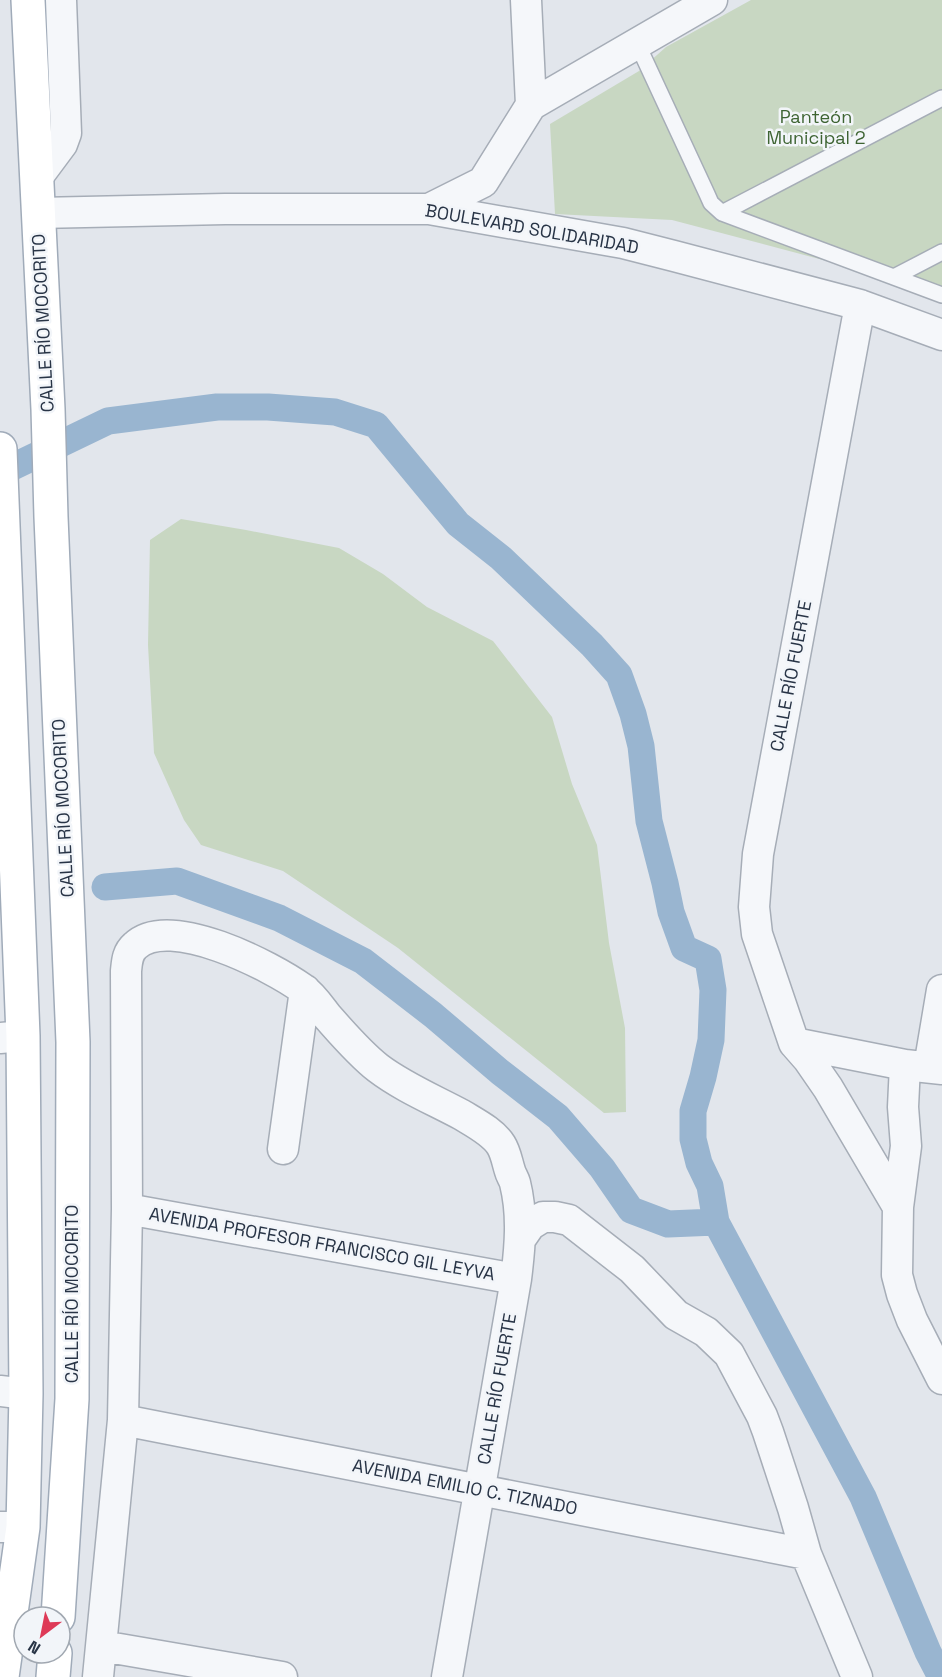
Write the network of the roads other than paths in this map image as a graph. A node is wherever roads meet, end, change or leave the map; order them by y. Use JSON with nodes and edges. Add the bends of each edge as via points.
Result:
{"nodes":[{"id":1,"x":28,"y":0,"type":"edge"},
{"id":2,"x":61,"y":0,"type":"edge"},
{"id":3,"x":526,"y":0,"type":"edge"},
{"id":4,"x":707,"y":1,"type":"edge"},
{"id":5,"x":637,"y":43,"type":"junction"},
{"id":6,"x":942,"y":98,"type":"edge"},
{"id":7,"x":531,"y":105,"type":"junction"},
{"id":8,"x":36,"y":179,"type":"junction"},
{"id":9,"x":429,"y":208,"type":"junction"},
{"id":10,"x":38,"y":213,"type":"junction"},
{"id":11,"x":722,"y":213,"type":"junction"},
{"id":12,"x":942,"y":252,"type":"edge"},
{"id":13,"x":894,"y":277,"type":"junction"},
{"id":14,"x":942,"y":296,"type":"edge"},
{"id":15,"x":860,"y":305,"type":"junction"},
{"id":16,"x":942,"y":335,"type":"edge"},
{"id":17,"x":0,"y":449,"type":"edge"},
{"id":18,"x":305,"y":990,"type":"junction"},
{"id":19,"x":942,"y":990,"type":"edge"},
{"id":20,"x":11,"y":1037,"type":"edge"},
{"id":21,"x":794,"y":1043,"type":"junction"},
{"id":22,"x":926,"y":1067,"type":"edge"},
{"id":23,"x":283,"y":1149,"type":"dead end"},
{"id":24,"x":898,"y":1207,"type":"junction"},
{"id":25,"x":127,"y":1209,"type":"junction"},
{"id":26,"x":521,"y":1238,"type":"junction"},
{"id":27,"x":516,"y":1279,"type":"junction"},
{"id":28,"x":942,"y":1379,"type":"edge"},
{"id":29,"x":13,"y":1392,"type":"edge"},
{"id":30,"x":123,"y":1420,"type":"junction"},
{"id":31,"x":480,"y":1489,"type":"junction"},
{"id":32,"x":11,"y":1527,"type":"edge"},
{"id":33,"x":806,"y":1554,"type":"junction"},
{"id":34,"x":59,"y":1605,"type":"edge"},
{"id":35,"x":102,"y":1646,"type":"junction"},
{"id":36,"x":2,"y":1677,"type":"edge"},
{"id":37,"x":98,"y":1677,"type":"edge"},
{"id":38,"x":282,"y":1677,"type":"edge"},
{"id":39,"x":447,"y":1677,"type":"edge"},
{"id":40,"x":857,"y":1677,"type":"edge"}],
"edges":[{"from":1,"to":8,"type":"main road","name":"CALLE RÍO MOCORITO"},
{"from":2,"to":8,"type":"street","via":[[66,133]]},
{"from":3,"to":7,"type":"street"},
{"from":4,"to":5,"type":"street"},
{"from":5,"to":7,"type":"street"},
{"from":5,"to":11,"type":"lane","via":[[707,194]]},
{"from":6,"to":11,"type":"lane"},
{"from":7,"to":9,"type":"street","via":[[483,182]]},
{"from":8,"to":10,"type":"main road","name":"CALLE RÍO MOCORITO"},
{"from":9,"to":10,"type":"street","name":"BOULEVARD SOLIDARIDAD"},
{"from":9,"to":15,"type":"street","name":"BOULEVARD SOLIDARIDAD","via":[[623,243]]},
{"from":10,"to":34,"type":"main road","name":"CALLE RÍO MOCORITO","via":[[73,1042],[72,1399]]},
{"from":11,"to":13,"type":"lane"},
{"from":12,"to":13,"type":"lane"},
{"from":13,"to":14,"type":"lane"},
{"from":15,"to":16,"type":"street","name":"BOULEVARD SOLIDARIDAD"},
{"from":15,"to":21,"type":"street","name":"CALLE RÍO FUERTE","via":[[756,877],[757,934]]},
{"from":17,"to":20,"type":"main road"},
{"from":18,"to":23,"type":"street"},
{"from":18,"to":25,"type":"street","name":"CALLE RÍO FUERTE","via":[[257,962],[192,938],[162,936],[141,941],[131,951],[126,971]]},
{"from":18,"to":26,"type":"street","name":"CALLE RÍO FUERTE","via":[[378,1068],[497,1139],[515,1182]]},
{"from":19,"to":22,"type":"street"},
{"from":20,"to":29,"type":"main road"},
{"from":21,"to":22,"type":"street"},
{"from":21,"to":24,"type":"street","via":[[828,1088]]},
{"from":22,"to":24,"type":"street","via":[[903,1107],[906,1146]]},
{"from":24,"to":28,"type":"street","via":[[897,1275],[912,1320]]},
{"from":25,"to":27,"type":"street","name":"AVENIDA PROFESOR FRANCISCO GIL LEYVA"},
{"from":25,"to":30,"type":"street","name":"CALLE RÍO FUERTE"},
{"from":26,"to":27,"type":"street","name":"CALLE RÍO FUERTE"},
{"from":26,"to":33,"type":"street","via":[[530,1225],[543,1217],[569,1220],[632,1269],[676,1315],[706,1332],[729,1354],[768,1432]]},
{"from":27,"to":31,"type":"street","name":"CALLE RÍO FUERTE"},
{"from":29,"to":32,"type":"main road"},
{"from":30,"to":31,"type":"street","name":"AVENIDA EMILIO C. TIZNADO"},
{"from":30,"to":35,"type":"street","name":"CALLE RÍO FUERTE"},
{"from":31,"to":33,"type":"street","name":"AVENIDA EMILIO C. TIZNADO"},
{"from":31,"to":39,"type":"street","name":"CALLE RÍO FUERTE"},
{"from":32,"to":36,"type":"main road"},
{"from":33,"to":40,"type":"street"},
{"from":35,"to":37,"type":"street","name":"CALLE RÍO FUERTE"},
{"from":35,"to":38,"type":"street"}]}
